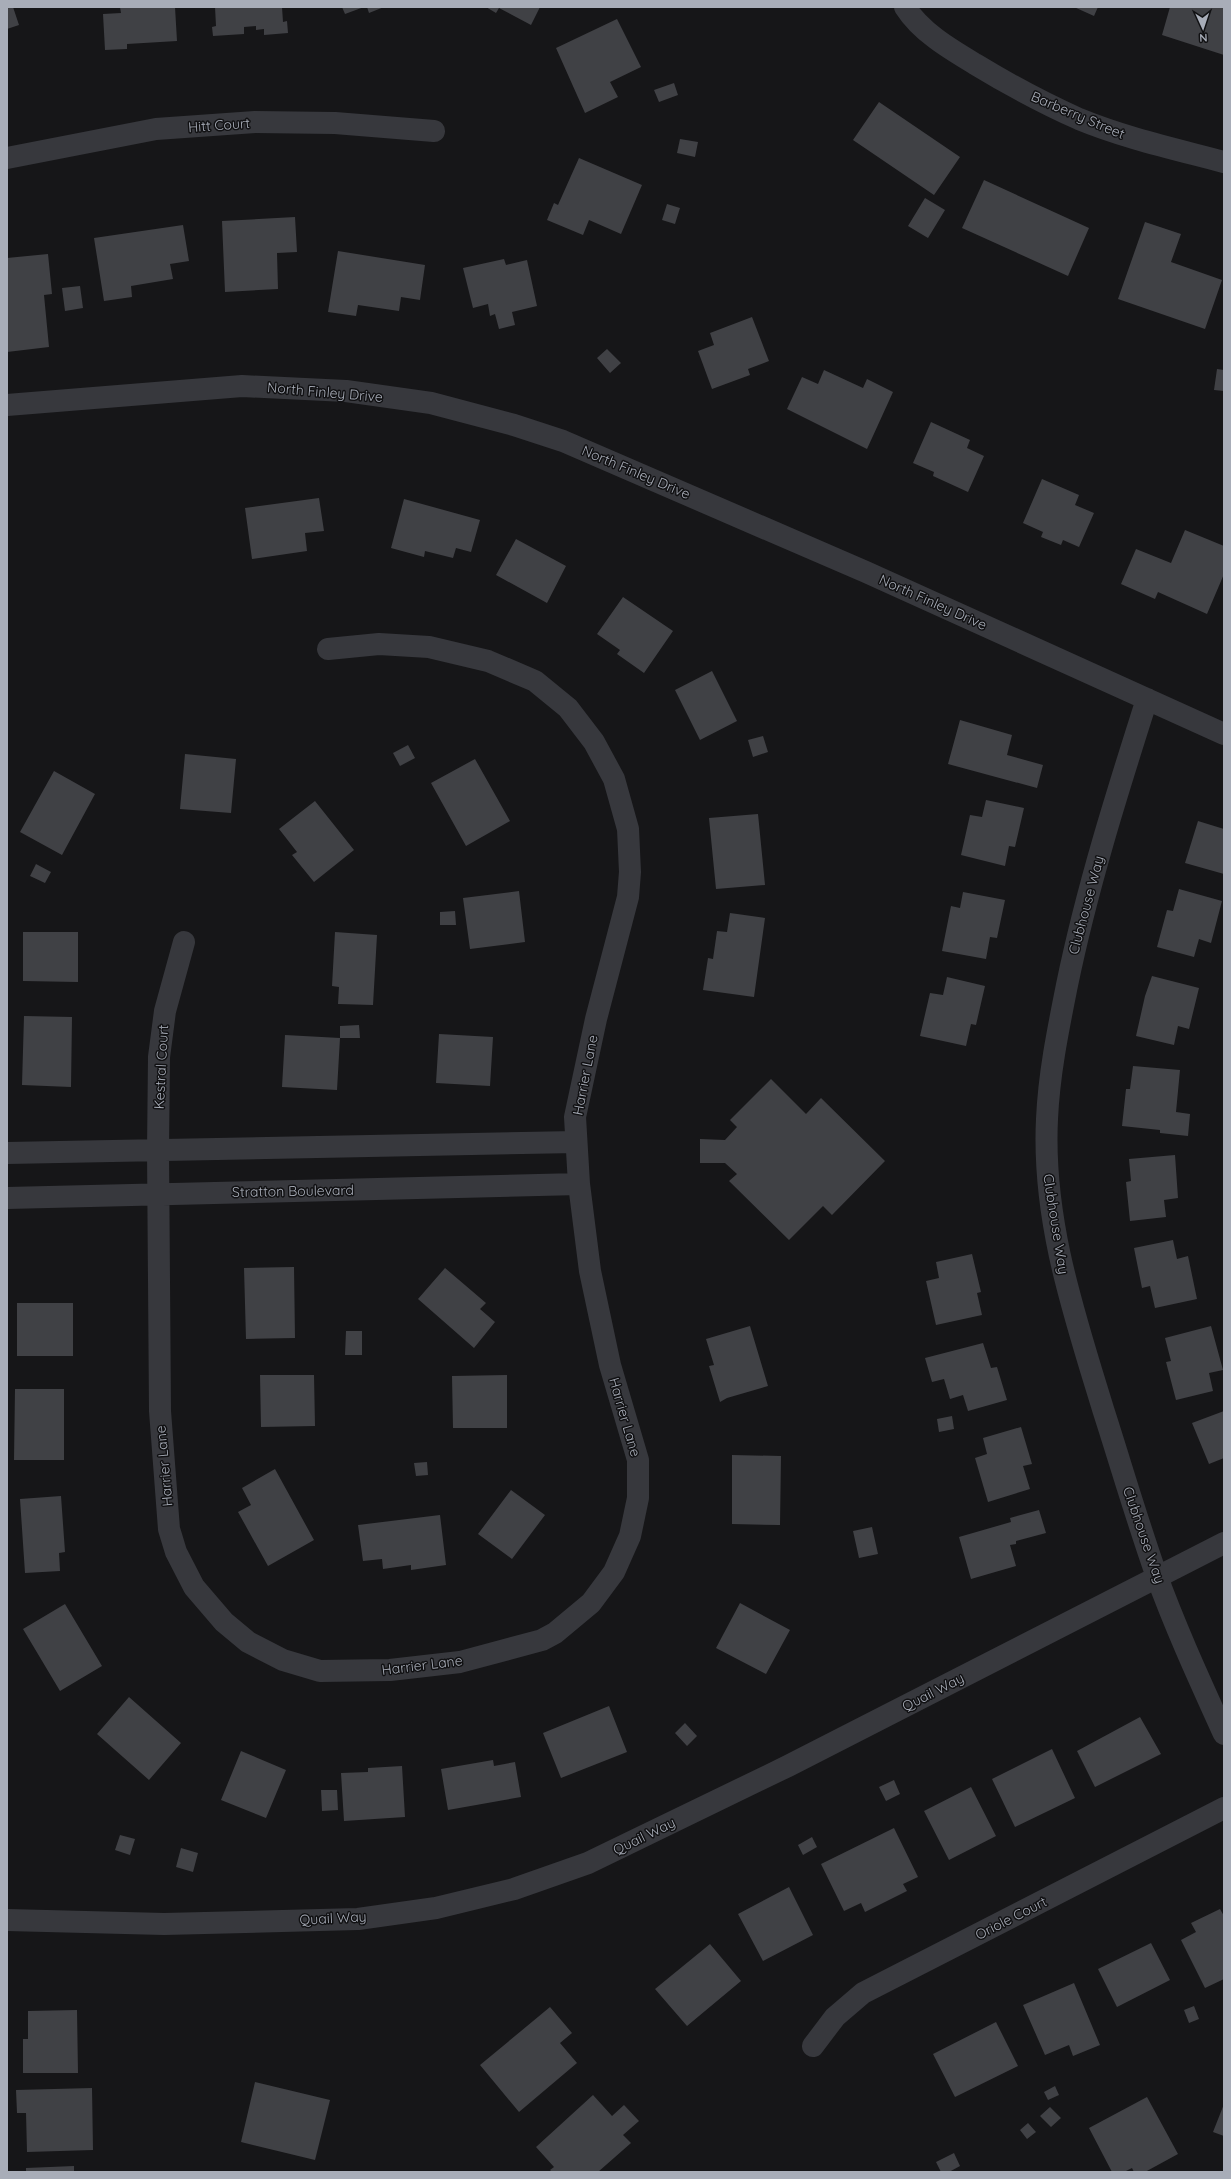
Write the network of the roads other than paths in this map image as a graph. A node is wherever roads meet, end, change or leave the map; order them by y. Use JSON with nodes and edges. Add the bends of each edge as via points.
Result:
{"nodes":[{"id":1,"x":905,"y":7,"type":"edge"},
{"id":2,"x":434,"y":131,"type":"dead end"},
{"id":3,"x":7,"y":158,"type":"edge"},
{"id":4,"x":1224,"y":162,"type":"edge"},
{"id":5,"x":7,"y":404,"type":"edge"},
{"id":6,"x":328,"y":649,"type":"dead end"},
{"id":7,"x":1147,"y":699,"type":"junction"},
{"id":8,"x":1224,"y":734,"type":"edge"},
{"id":9,"x":184,"y":942,"type":"dead end"},
{"id":10,"x":576,"y":1142,"type":"junction"},
{"id":11,"x":158,"y":1150,"type":"junction"},
{"id":12,"x":7,"y":1153,"type":"edge"},
{"id":13,"x":579,"y":1184,"type":"junction"},
{"id":14,"x":158,"y":1194,"type":"junction"},
{"id":15,"x":7,"y":1198,"type":"edge"},
{"id":16,"x":1224,"y":1543,"type":"edge"},
{"id":17,"x":1157,"y":1577,"type":"junction"},
{"id":18,"x":1224,"y":1734,"type":"edge"},
{"id":19,"x":1224,"y":1808,"type":"edge"},
{"id":20,"x":7,"y":1920,"type":"edge"},
{"id":21,"x":813,"y":2046,"type":"dead end"}],
"edges":[{"from":1,"to":4,"type":"street","name":"Barberry Street","via":[[914,20],[963,57],[1014,88],[1079,119],[1134,138]]},
{"from":2,"to":3,"type":"street","name":"Hitt Court","via":[[335,123],[255,122],[156,129]]},
{"from":5,"to":7,"type":"street","name":"North Finley Drive","via":[[242,386],[346,391],[431,403],[564,441],[866,572]]},
{"from":6,"to":10,"type":"street","name":"Harrier Lane","via":[[379,644],[429,647],[488,661],[535,681],[572,714],[594,742],[614,779],[628,828],[628,897],[596,1019],[575,1117]]},
{"from":7,"to":8,"type":"street","name":"North Finley Drive"},
{"from":7,"to":17,"type":"street","name":"Clubhouse Way","via":[[1112,807],[1076,942],[1053,1053],[1047,1119],[1047,1158],[1055,1239],[1067,1291]]},
{"from":9,"to":11,"type":"street","name":"Kestral Court","via":[[165,1011],[159,1058]]},
{"from":10,"to":11,"type":"street"},
{"from":10,"to":13,"type":"street","name":"Harrier Lane"},
{"from":11,"to":12,"type":"street"},
{"from":11,"to":14,"type":"street","name":"Kestral Court"},
{"from":13,"to":14,"type":"street","name":"Stratton Boulevard"},
{"from":13,"to":14,"type":"street","name":"Harrier Lane","via":[[590,1270],[610,1365],[638,1460],[638,1498],[630,1536],[614,1572],[591,1603],[555,1633],[542,1640],[460,1662],[390,1670],[320,1671],[283,1660],[248,1642],[224,1622],[194,1586],[176,1552],[169,1529],[160,1411]]},
{"from":14,"to":15,"type":"street","name":"Stratton Boulevard"},
{"from":16,"to":17,"type":"street","name":"Quail Way"},
{"from":17,"to":18,"type":"street","name":"Clubhouse Way"},
{"from":17,"to":20,"type":"street","name":"Quail Way","via":[[753,1783],[588,1863],[514,1889],[436,1908],[358,1919],[164,1924]]},
{"from":19,"to":21,"type":"street","name":"Oriole Court","via":[[863,1993],[835,2017]]}]}
